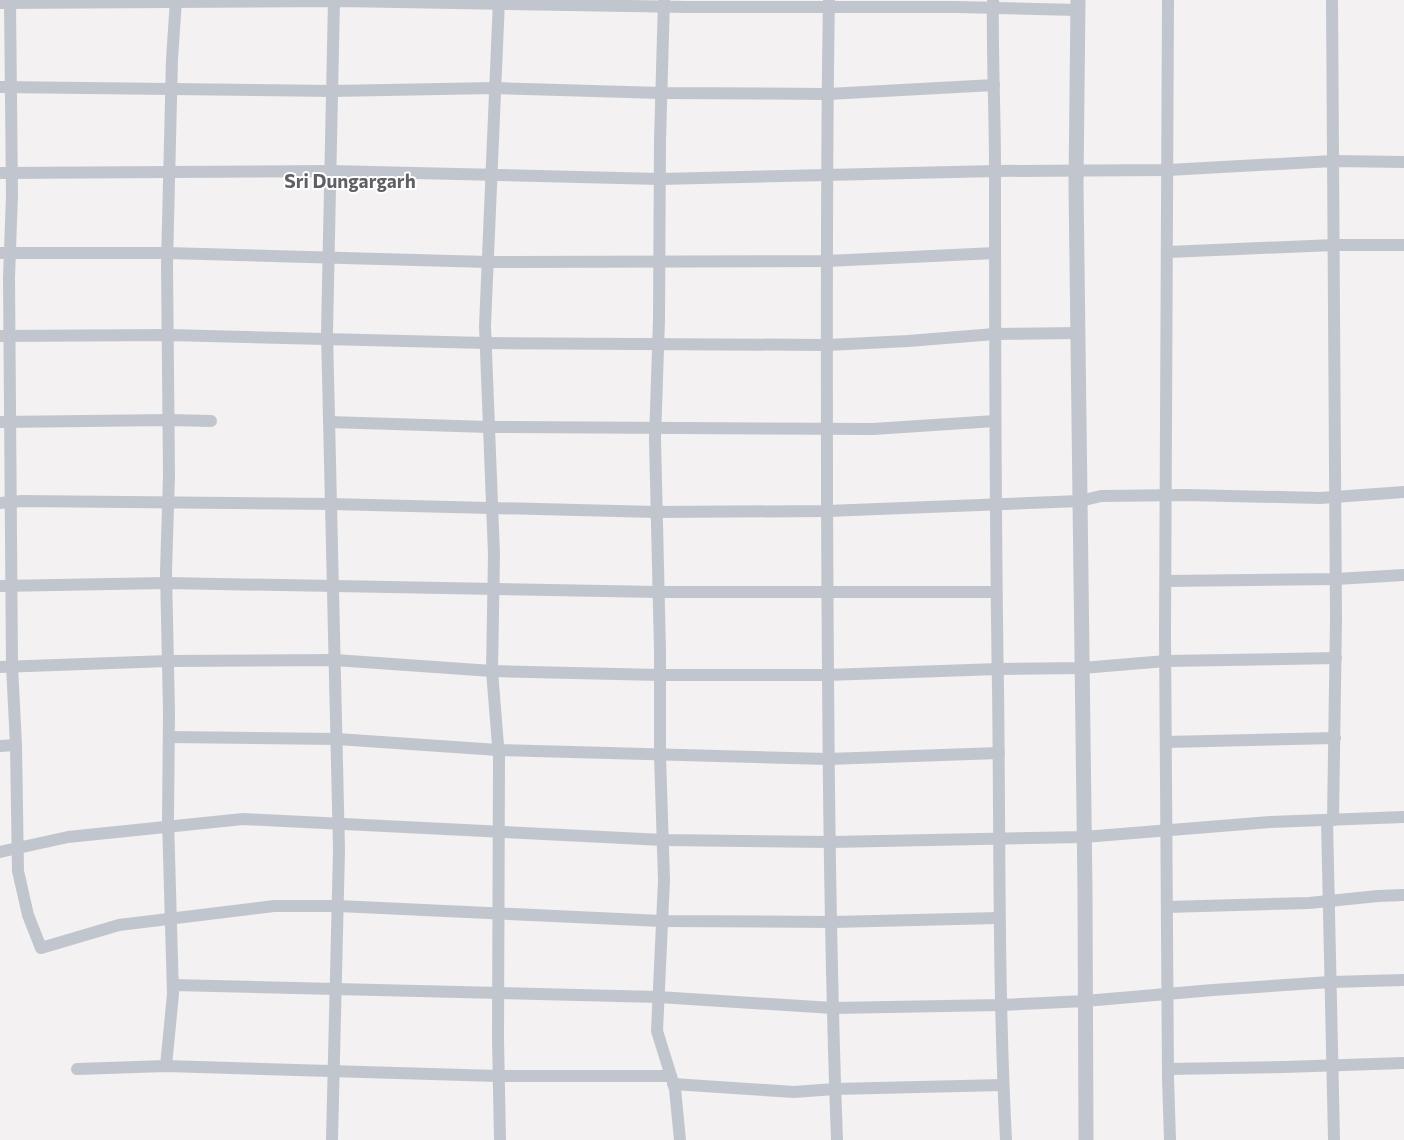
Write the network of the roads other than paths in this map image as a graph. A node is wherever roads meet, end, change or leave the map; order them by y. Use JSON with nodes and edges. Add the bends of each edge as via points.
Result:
{"nodes":[{"id":1,"x":1168,"y":0,"type":"edge"},
{"id":2,"x":1332,"y":0,"type":"edge"},
{"id":3,"x":176,"y":1,"type":"edge"},
{"id":4,"x":334,"y":1,"type":"edge"},
{"id":5,"x":6,"y":2,"type":"edge"},
{"id":6,"x":498,"y":2,"type":"edge"},
{"id":7,"x":664,"y":3,"type":"edge"},
{"id":8,"x":829,"y":4,"type":"edge"},
{"id":9,"x":993,"y":4,"type":"edge"},
{"id":10,"x":1078,"y":5,"type":"edge"},
{"id":11,"x":994,"y":85,"type":"junction"},
{"id":12,"x":5,"y":87,"type":"edge"},
{"id":13,"x":495,"y":88,"type":"junction"},
{"id":14,"x":171,"y":89,"type":"junction"},
{"id":15,"x":332,"y":91,"type":"junction"},
{"id":16,"x":661,"y":93,"type":"junction"},
{"id":17,"x":828,"y":94,"type":"junction"},
{"id":18,"x":1333,"y":161,"type":"junction"},
{"id":19,"x":1404,"y":162,"type":"edge"},
{"id":20,"x":1168,"y":170,"type":"junction"},
{"id":21,"x":169,"y":171,"type":"junction"},
{"id":22,"x":995,"y":171,"type":"junction"},
{"id":23,"x":1076,"y":171,"type":"junction"},
{"id":24,"x":331,"y":172,"type":"junction"},
{"id":25,"x":6,"y":173,"type":"edge"},
{"id":26,"x":491,"y":175,"type":"junction"},
{"id":27,"x":827,"y":176,"type":"junction"},
{"id":28,"x":660,"y":179,"type":"junction"},
{"id":29,"x":1404,"y":245,"type":"edge"},
{"id":30,"x":1334,"y":246,"type":"junction"},
{"id":31,"x":1168,"y":252,"type":"junction"},
{"id":32,"x":5,"y":253,"type":"edge"},
{"id":33,"x":167,"y":253,"type":"junction"},
{"id":34,"x":995,"y":254,"type":"junction"},
{"id":35,"x":329,"y":259,"type":"junction"},
{"id":36,"x":826,"y":261,"type":"junction"},
{"id":37,"x":488,"y":262,"type":"junction"},
{"id":38,"x":660,"y":262,"type":"junction"},
{"id":39,"x":1078,"y":333,"type":"junction"},
{"id":40,"x":995,"y":334,"type":"junction"},
{"id":41,"x":168,"y":335,"type":"junction"},
{"id":42,"x":5,"y":336,"type":"edge"},
{"id":43,"x":328,"y":339,"type":"junction"},
{"id":44,"x":486,"y":343,"type":"junction"},
{"id":45,"x":658,"y":344,"type":"junction"},
{"id":46,"x":827,"y":345,"type":"junction"},
{"id":47,"x":169,"y":420,"type":"junction"},
{"id":48,"x":5,"y":421,"type":"edge"},
{"id":49,"x":995,"y":421,"type":"junction"},
{"id":50,"x":211,"y":422,"type":"dead end"},
{"id":51,"x":329,"y":422,"type":"junction"},
{"id":52,"x":489,"y":426,"type":"junction"},
{"id":53,"x":655,"y":428,"type":"junction"},
{"id":54,"x":827,"y":428,"type":"junction"},
{"id":55,"x":1404,"y":492,"type":"edge"},
{"id":56,"x":1167,"y":495,"type":"junction"},
{"id":57,"x":1336,"y":497,"type":"junction"},
{"id":58,"x":1080,"y":501,"type":"junction"},
{"id":59,"x":5,"y":502,"type":"edge"},
{"id":60,"x":168,"y":504,"type":"junction"},
{"id":61,"x":331,"y":504,"type":"junction"},
{"id":62,"x":995,"y":506,"type":"junction"},
{"id":63,"x":492,"y":508,"type":"junction"},
{"id":64,"x":656,"y":512,"type":"junction"},
{"id":65,"x":827,"y":512,"type":"junction"},
{"id":66,"x":1404,"y":575,"type":"edge"},
{"id":67,"x":1336,"y":579,"type":"junction"},
{"id":68,"x":1166,"y":582,"type":"junction"},
{"id":69,"x":166,"y":584,"type":"junction"},
{"id":70,"x":6,"y":586,"type":"edge"},
{"id":71,"x":333,"y":587,"type":"junction"},
{"id":72,"x":493,"y":588,"type":"junction"},
{"id":73,"x":658,"y":592,"type":"junction"},
{"id":74,"x":996,"y":592,"type":"junction"},
{"id":75,"x":827,"y":593,"type":"junction"},
{"id":76,"x":1336,"y":658,"type":"junction"},
{"id":77,"x":335,"y":660,"type":"junction"},
{"id":78,"x":168,"y":661,"type":"junction"},
{"id":79,"x":1166,"y":662,"type":"junction"},
{"id":80,"x":6,"y":666,"type":"edge"},
{"id":81,"x":1082,"y":668,"type":"junction"},
{"id":82,"x":998,"y":669,"type":"junction"},
{"id":83,"x":492,"y":671,"type":"junction"},
{"id":84,"x":660,"y":675,"type":"junction"},
{"id":85,"x":827,"y":675,"type":"junction"},
{"id":86,"x":169,"y":737,"type":"junction"},
{"id":87,"x":1335,"y":738,"type":"junction"},
{"id":88,"x":337,"y":739,"type":"junction"},
{"id":89,"x":1166,"y":742,"type":"junction"},
{"id":90,"x":16,"y":745,"type":"junction"},
{"id":91,"x":0,"y":746,"type":"edge"},
{"id":92,"x":498,"y":750,"type":"junction"},
{"id":93,"x":999,"y":754,"type":"junction"},
{"id":94,"x":660,"y":755,"type":"junction"},
{"id":95,"x":828,"y":759,"type":"junction"},
{"id":96,"x":1404,"y":818,"type":"edge"},
{"id":97,"x":1330,"y":820,"type":"junction"},
{"id":98,"x":338,"y":823,"type":"junction"},
{"id":99,"x":168,"y":826,"type":"junction"},
{"id":100,"x":1166,"y":830,"type":"junction"},
{"id":101,"x":498,"y":833,"type":"junction"},
{"id":102,"x":1084,"y":837,"type":"junction"},
{"id":103,"x":999,"y":838,"type":"junction"},
{"id":104,"x":663,"y":840,"type":"junction"},
{"id":105,"x":830,"y":842,"type":"junction"},
{"id":106,"x":18,"y":848,"type":"junction"},
{"id":107,"x":0,"y":852,"type":"edge"},
{"id":108,"x":1404,"y":895,"type":"edge"},
{"id":109,"x":1329,"y":901,"type":"junction"},
{"id":110,"x":338,"y":906,"type":"junction"},
{"id":111,"x":1167,"y":908,"type":"junction"},
{"id":112,"x":498,"y":913,"type":"junction"},
{"id":113,"x":999,"y":918,"type":"junction"},
{"id":114,"x":171,"y":919,"type":"junction"},
{"id":115,"x":662,"y":921,"type":"junction"},
{"id":116,"x":832,"y":922,"type":"junction"},
{"id":117,"x":1404,"y":980,"type":"edge"},
{"id":118,"x":1330,"y":982,"type":"junction"},
{"id":119,"x":173,"y":985,"type":"junction"},
{"id":120,"x":336,"y":989,"type":"junction"},
{"id":121,"x":498,"y":994,"type":"junction"},
{"id":122,"x":1167,"y":994,"type":"junction"},
{"id":123,"x":658,"y":997,"type":"junction"},
{"id":124,"x":1085,"y":1001,"type":"junction"},
{"id":125,"x":1001,"y":1005,"type":"junction"},
{"id":126,"x":833,"y":1008,"type":"junction"},
{"id":127,"x":1404,"y":1063,"type":"edge"},
{"id":128,"x":1332,"y":1065,"type":"junction"},
{"id":129,"x":166,"y":1066,"type":"junction"},
{"id":130,"x":1168,"y":1068,"type":"junction"},
{"id":131,"x":77,"y":1069,"type":"dead end"},
{"id":132,"x":334,"y":1071,"type":"junction"},
{"id":133,"x":498,"y":1076,"type":"junction"},
{"id":134,"x":672,"y":1080,"type":"junction"},
{"id":135,"x":1003,"y":1085,"type":"junction"},
{"id":136,"x":835,"y":1089,"type":"junction"},
{"id":137,"x":332,"y":1140,"type":"edge"},
{"id":138,"x":500,"y":1140,"type":"edge"},
{"id":139,"x":680,"y":1140,"type":"edge"},
{"id":140,"x":837,"y":1140,"type":"edge"},
{"id":141,"x":1006,"y":1140,"type":"edge"},
{"id":142,"x":1086,"y":1140,"type":"edge"},
{"id":143,"x":1170,"y":1140,"type":"edge"},
{"id":144,"x":1334,"y":1140,"type":"edge"}],
"edges":[{"from":1,"to":20,"type":"street"},
{"from":2,"to":18,"type":"street"},
{"from":3,"to":4,"type":"street"},
{"from":3,"to":5,"type":"street"},
{"from":3,"to":14,"type":"street"},
{"from":4,"to":6,"type":"street"},
{"from":4,"to":15,"type":"street"},
{"from":5,"to":12,"type":"street"},
{"from":6,"to":7,"type":"street"},
{"from":6,"to":13,"type":"street"},
{"from":7,"to":8,"type":"street"},
{"from":7,"to":16,"type":"street"},
{"from":8,"to":9,"type":"street"},
{"from":8,"to":17,"type":"street"},
{"from":9,"to":10,"type":"street"},
{"from":9,"to":11,"type":"street"},
{"from":10,"to":23,"type":"street"},
{"from":11,"to":17,"type":"street"},
{"from":11,"to":22,"type":"street"},
{"from":12,"to":14,"type":"street"},
{"from":12,"to":25,"type":"street"},
{"from":13,"to":15,"type":"street"},
{"from":13,"to":16,"type":"street"},
{"from":13,"to":26,"type":"street"},
{"from":14,"to":15,"type":"street"},
{"from":14,"to":21,"type":"street"},
{"from":15,"to":24,"type":"street"},
{"from":16,"to":17,"type":"street"},
{"from":16,"to":28,"type":"street"},
{"from":17,"to":27,"type":"street"},
{"from":18,"to":19,"type":"street"},
{"from":18,"to":20,"type":"street"},
{"from":18,"to":30,"type":"street"},
{"from":20,"to":23,"type":"street"},
{"from":20,"to":31,"type":"street"},
{"from":21,"to":24,"type":"street"},
{"from":21,"to":25,"type":"street"},
{"from":21,"to":33,"type":"street"},
{"from":22,"to":23,"type":"street"},
{"from":22,"to":27,"type":"street"},
{"from":22,"to":34,"type":"street"},
{"from":23,"to":39,"type":"street"},
{"from":24,"to":26,"type":"street"},
{"from":24,"to":35,"type":"street"},
{"from":25,"to":32,"type":"street"},
{"from":26,"to":28,"type":"street"},
{"from":26,"to":37,"type":"street"},
{"from":27,"to":28,"type":"street"},
{"from":27,"to":36,"type":"street"},
{"from":28,"to":38,"type":"street"},
{"from":29,"to":30,"type":"street"},
{"from":30,"to":31,"type":"street"},
{"from":30,"to":57,"type":"street"},
{"from":31,"to":56,"type":"street"},
{"from":32,"to":33,"type":"street"},
{"from":32,"to":42,"type":"street"},
{"from":33,"to":35,"type":"street"},
{"from":33,"to":41,"type":"street"},
{"from":34,"to":36,"type":"street"},
{"from":34,"to":40,"type":"street"},
{"from":35,"to":37,"type":"street"},
{"from":35,"to":43,"type":"street"},
{"from":36,"to":38,"type":"street"},
{"from":36,"to":46,"type":"street"},
{"from":37,"to":38,"type":"street"},
{"from":37,"to":44,"type":"street"},
{"from":38,"to":45,"type":"street"},
{"from":39,"to":40,"type":"street"},
{"from":39,"to":58,"type":"street"},
{"from":40,"to":46,"type":"street"},
{"from":40,"to":49,"type":"street"},
{"from":41,"to":42,"type":"street"},
{"from":41,"to":43,"type":"street"},
{"from":41,"to":47,"type":"street"},
{"from":42,"to":48,"type":"street"},
{"from":43,"to":44,"type":"street"},
{"from":43,"to":51,"type":"street"},
{"from":44,"to":45,"type":"street"},
{"from":44,"to":52,"type":"street"},
{"from":45,"to":46,"type":"street"},
{"from":45,"to":53,"type":"street"},
{"from":46,"to":54,"type":"street"},
{"from":47,"to":48,"type":"street"},
{"from":47,"to":50,"type":"street"},
{"from":47,"to":60,"type":"street"},
{"from":48,"to":59,"type":"street"},
{"from":49,"to":54,"type":"street","via":[[873,429]]},
{"from":49,"to":62,"type":"street"},
{"from":51,"to":52,"type":"street"},
{"from":51,"to":61,"type":"street"},
{"from":52,"to":53,"type":"street"},
{"from":52,"to":63,"type":"street"},
{"from":53,"to":54,"type":"street"},
{"from":53,"to":64,"type":"street"},
{"from":54,"to":65,"type":"street"},
{"from":55,"to":57,"type":"street"},
{"from":56,"to":57,"type":"street"},
{"from":56,"to":58,"type":"street","via":[[1102,496]]},
{"from":56,"to":68,"type":"street"},
{"from":57,"to":67,"type":"street"},
{"from":58,"to":62,"type":"street"},
{"from":58,"to":81,"type":"street"},
{"from":59,"to":60,"type":"street"},
{"from":59,"to":70,"type":"street"},
{"from":60,"to":61,"type":"street"},
{"from":60,"to":69,"type":"street"},
{"from":61,"to":63,"type":"street"},
{"from":61,"to":71,"type":"street"},
{"from":62,"to":65,"type":"street"},
{"from":62,"to":74,"type":"street"},
{"from":63,"to":64,"type":"street"},
{"from":63,"to":72,"type":"street"},
{"from":64,"to":65,"type":"street"},
{"from":64,"to":73,"type":"street"},
{"from":65,"to":75,"type":"street"},
{"from":66,"to":67,"type":"street"},
{"from":67,"to":68,"type":"street"},
{"from":67,"to":76,"type":"street"},
{"from":68,"to":79,"type":"street"},
{"from":69,"to":70,"type":"street"},
{"from":69,"to":71,"type":"street"},
{"from":69,"to":78,"type":"street"},
{"from":70,"to":80,"type":"street"},
{"from":71,"to":72,"type":"street"},
{"from":71,"to":77,"type":"street"},
{"from":72,"to":73,"type":"street"},
{"from":72,"to":83,"type":"street"},
{"from":73,"to":75,"type":"street"},
{"from":73,"to":84,"type":"street"},
{"from":74,"to":75,"type":"street"},
{"from":74,"to":82,"type":"street"},
{"from":75,"to":85,"type":"street"},
{"from":76,"to":79,"type":"street"},
{"from":76,"to":87,"type":"street"},
{"from":77,"to":78,"type":"street"},
{"from":77,"to":83,"type":"street"},
{"from":77,"to":88,"type":"street"},
{"from":78,"to":80,"type":"street"},
{"from":78,"to":86,"type":"street"},
{"from":79,"to":81,"type":"street"},
{"from":79,"to":89,"type":"street"},
{"from":80,"to":90,"type":"street"},
{"from":81,"to":82,"type":"street"},
{"from":81,"to":102,"type":"street"},
{"from":82,"to":85,"type":"street"},
{"from":82,"to":93,"type":"street"},
{"from":83,"to":84,"type":"street"},
{"from":83,"to":92,"type":"street"},
{"from":84,"to":85,"type":"street"},
{"from":84,"to":94,"type":"street"},
{"from":85,"to":95,"type":"street"},
{"from":86,"to":88,"type":"street"},
{"from":86,"to":99,"type":"street"},
{"from":87,"to":89,"type":"street"},
{"from":87,"to":97,"type":"street"},
{"from":88,"to":92,"type":"street"},
{"from":88,"to":98,"type":"street"},
{"from":89,"to":100,"type":"street"},
{"from":90,"to":91,"type":"street"},
{"from":90,"to":106,"type":"street"},
{"from":92,"to":94,"type":"street"},
{"from":92,"to":101,"type":"street"},
{"from":93,"to":95,"type":"street"},
{"from":93,"to":103,"type":"street"},
{"from":94,"to":95,"type":"street"},
{"from":94,"to":104,"type":"street"},
{"from":95,"to":105,"type":"street"},
{"from":96,"to":97,"type":"street"},
{"from":97,"to":100,"type":"street"},
{"from":97,"to":109,"type":"street"},
{"from":98,"to":99,"type":"street","via":[[243,819]]},
{"from":98,"to":101,"type":"street"},
{"from":98,"to":110,"type":"street"},
{"from":99,"to":106,"type":"street","via":[[68,837]]},
{"from":99,"to":114,"type":"street"},
{"from":100,"to":102,"type":"street"},
{"from":100,"to":111,"type":"street"},
{"from":101,"to":104,"type":"street"},
{"from":101,"to":112,"type":"street"},
{"from":102,"to":103,"type":"street"},
{"from":102,"to":124,"type":"street"},
{"from":103,"to":105,"type":"street"},
{"from":103,"to":113,"type":"street"},
{"from":104,"to":105,"type":"street"},
{"from":104,"to":115,"type":"street"},
{"from":105,"to":116,"type":"street"},
{"from":106,"to":107,"type":"street"},
{"from":106,"to":114,"type":"street","via":[[18,871],[28,915],[42,948],[119,925]]},
{"from":108,"to":109,"type":"street"},
{"from":109,"to":111,"type":"street"},
{"from":109,"to":118,"type":"street"},
{"from":110,"to":112,"type":"street"},
{"from":110,"to":114,"type":"street","via":[[274,906]]},
{"from":110,"to":120,"type":"street"},
{"from":111,"to":122,"type":"street"},
{"from":112,"to":115,"type":"street"},
{"from":112,"to":121,"type":"street"},
{"from":113,"to":116,"type":"street"},
{"from":113,"to":125,"type":"street"},
{"from":114,"to":119,"type":"street"},
{"from":115,"to":116,"type":"street"},
{"from":115,"to":123,"type":"street"},
{"from":116,"to":126,"type":"street"},
{"from":117,"to":118,"type":"street"},
{"from":118,"to":122,"type":"street"},
{"from":118,"to":128,"type":"street"},
{"from":119,"to":120,"type":"street"},
{"from":119,"to":129,"type":"street"},
{"from":120,"to":121,"type":"street"},
{"from":120,"to":132,"type":"street"},
{"from":121,"to":123,"type":"street"},
{"from":121,"to":133,"type":"street"},
{"from":122,"to":124,"type":"street"},
{"from":122,"to":130,"type":"street"},
{"from":123,"to":126,"type":"street"},
{"from":123,"to":134,"type":"street","via":[[657,1031]]},
{"from":124,"to":125,"type":"street"},
{"from":124,"to":142,"type":"street"},
{"from":125,"to":126,"type":"street"},
{"from":125,"to":135,"type":"street"},
{"from":126,"to":136,"type":"street"},
{"from":127,"to":128,"type":"street"},
{"from":128,"to":130,"type":"street"},
{"from":128,"to":144,"type":"street"},
{"from":129,"to":131,"type":"street"},
{"from":129,"to":132,"type":"street"},
{"from":130,"to":143,"type":"street"},
{"from":132,"to":133,"type":"street"},
{"from":132,"to":137,"type":"street"},
{"from":133,"to":134,"type":"street"},
{"from":133,"to":138,"type":"street"},
{"from":134,"to":136,"type":"street","via":[[794,1092]]},
{"from":134,"to":139,"type":"street"},
{"from":135,"to":136,"type":"street"},
{"from":135,"to":141,"type":"street"},
{"from":136,"to":140,"type":"street"}]}
